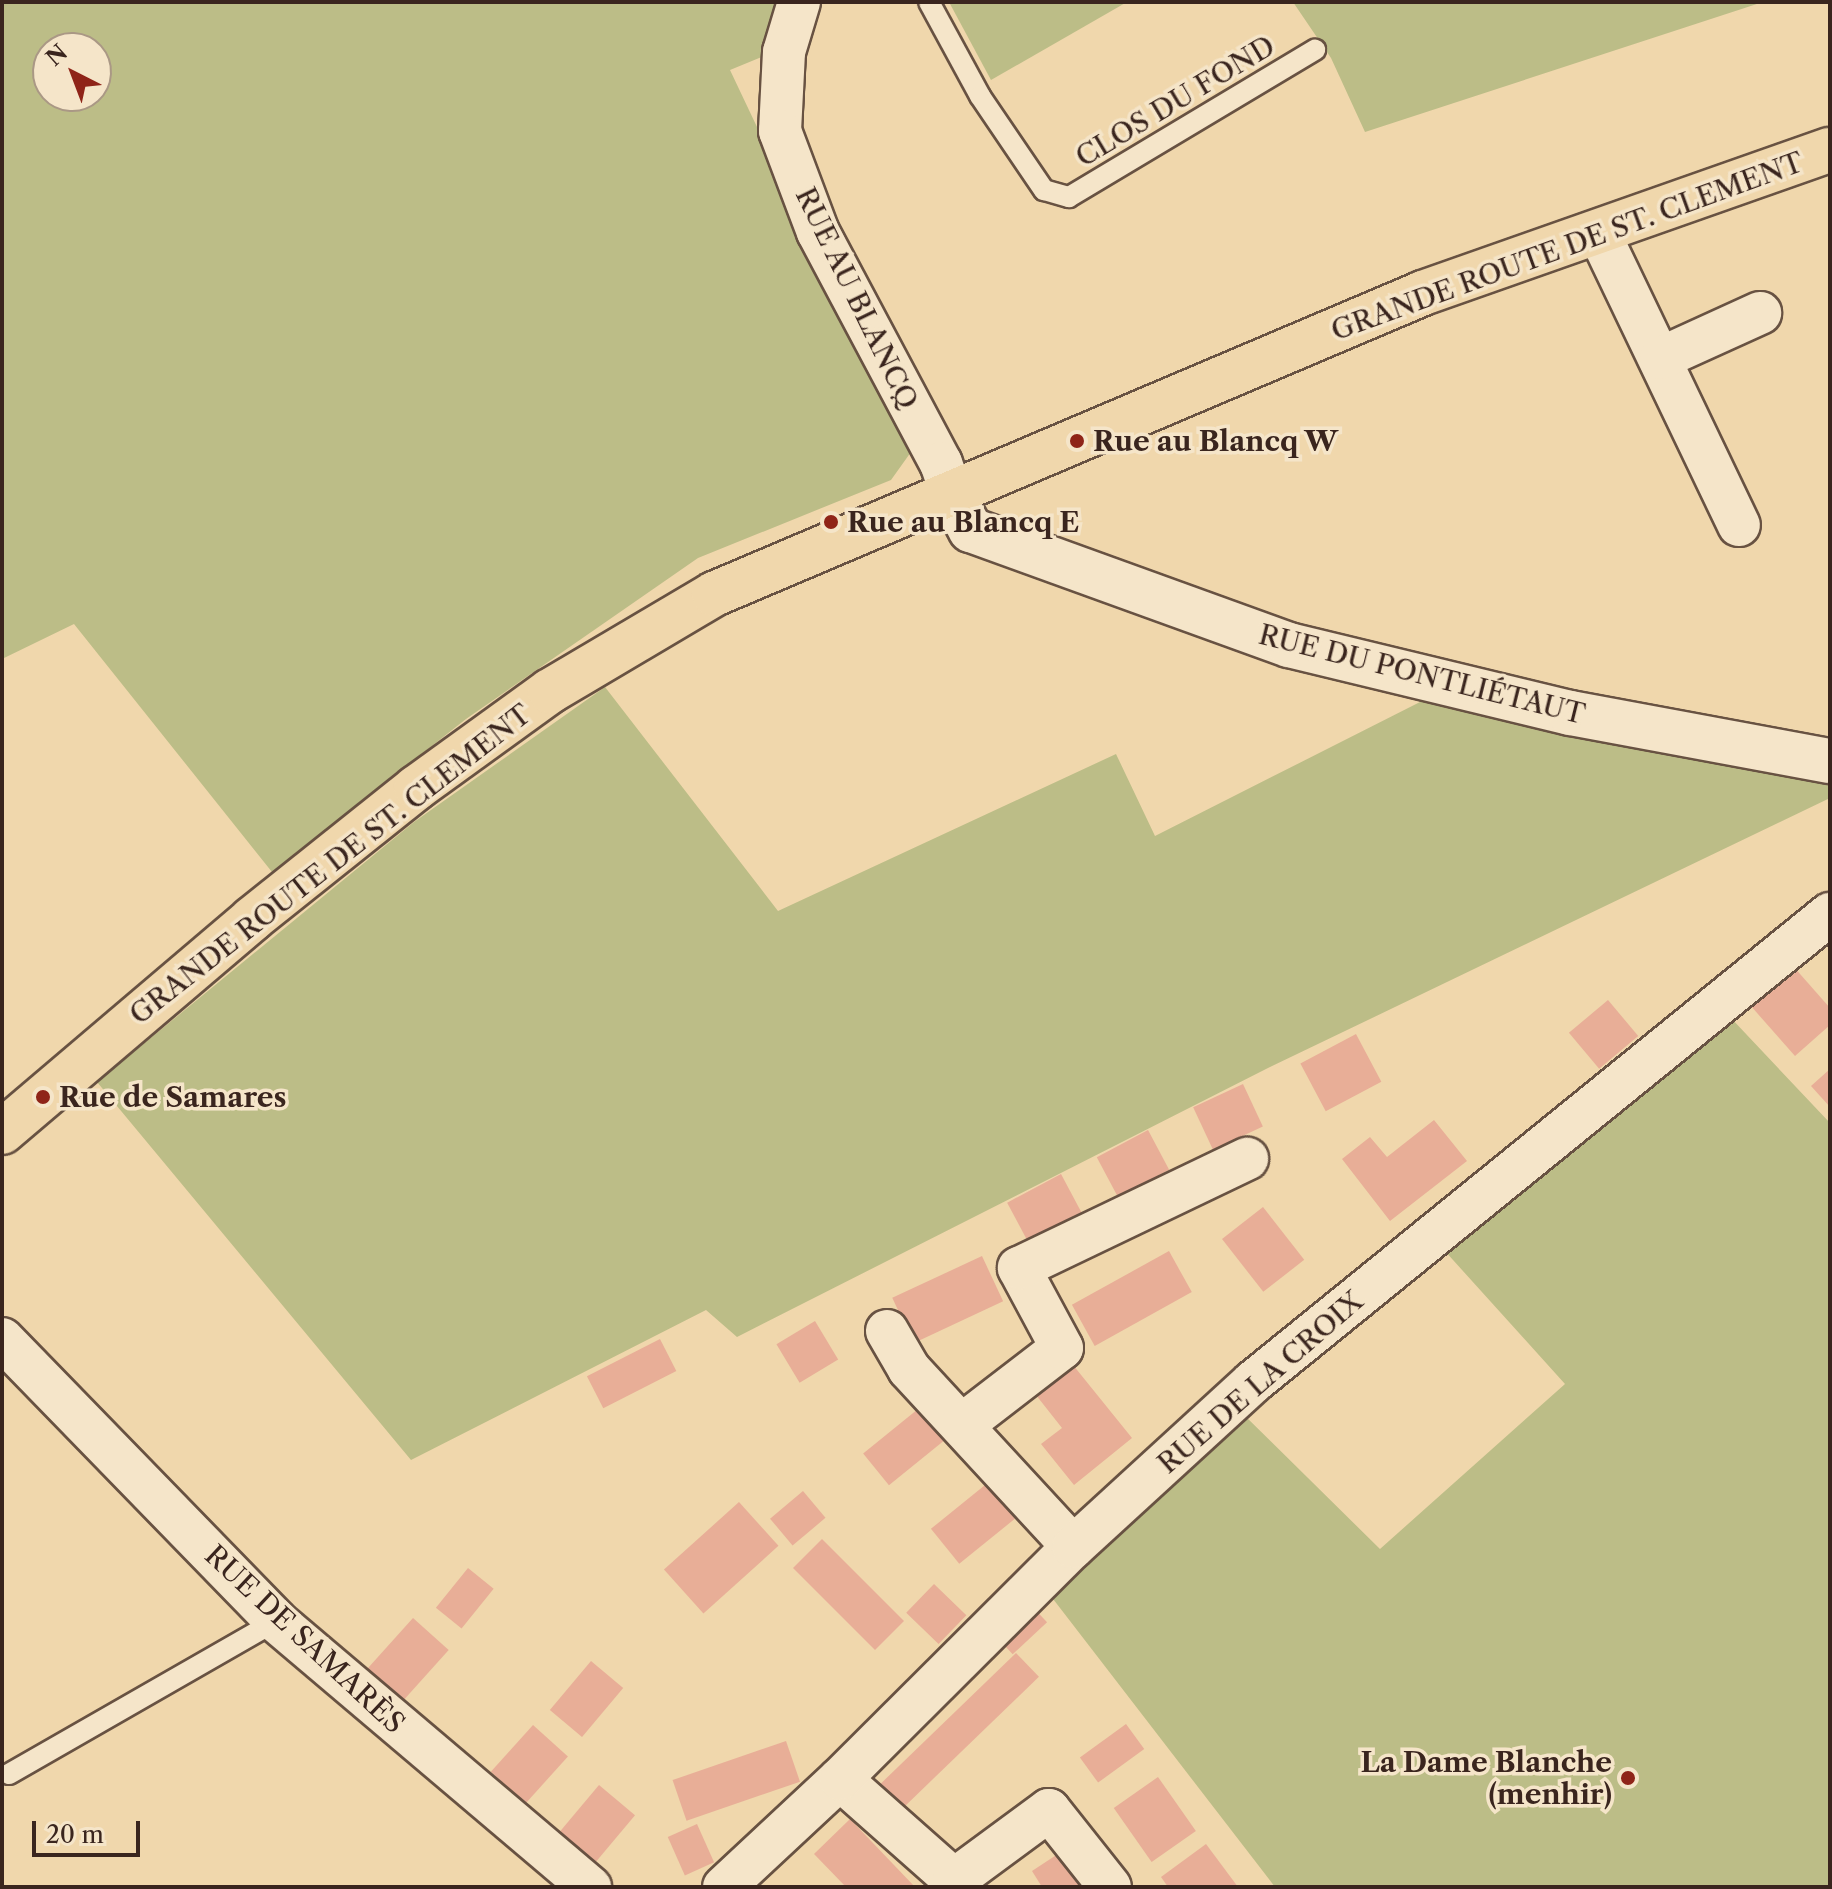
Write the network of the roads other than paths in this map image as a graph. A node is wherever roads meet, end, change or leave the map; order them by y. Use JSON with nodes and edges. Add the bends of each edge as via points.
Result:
{"nodes":[{"id":1,"x":799,"y":2,"type":"edge"},
{"id":2,"x":929,"y":2,"type":"edge"},
{"id":3,"x":1315,"y":50,"type":"dead end"},
{"id":4,"x":1830,"y":150,"type":"edge"},
{"id":5,"x":1598,"y":231,"type":"junction"},
{"id":6,"x":1760,"y":313,"type":"dead end"},
{"id":7,"x":1661,"y":358,"type":"junction"},
{"id":8,"x":952,"y":495,"type":"junction"},
{"id":9,"x":1739,"y":525,"type":"dead end"},
{"id":10,"x":1830,"y":761,"type":"edge"},
{"id":11,"x":1830,"y":914,"type":"edge"},
{"id":12,"x":2,"y":1132,"type":"edge"},
{"id":13,"x":1247,"y":1159,"type":"dead end"},
{"id":14,"x":887,"y":1331,"type":"dead end"},
{"id":15,"x":2,"y":1339,"type":"edge"},
{"id":16,"x":962,"y":1425,"type":"junction"},
{"id":17,"x":1073,"y":1547,"type":"junction"},
{"id":18,"x":276,"y":1621,"type":"junction"},
{"id":19,"x":9,"y":1774,"type":"dead end"},
{"id":20,"x":840,"y":1779,"type":"junction"},
{"id":21,"x":590,"y":1887,"type":"edge"},
{"id":22,"x":724,"y":1887,"type":"edge"},
{"id":23,"x":1110,"y":1887,"type":"edge"}],
"edges":[{"from":1,"to":8,"type":"street","name":"RUE AU BLANCQ","via":[[784,52],[780,131],[818,232],[941,463]]},
{"from":2,"to":3,"type":"lane","name":"CLOS DU FOND","via":[[980,96],[1044,190],[1069,197]]},
{"from":4,"to":5,"type":"main road","name":"GRANDE ROUTE DE ST. CLEMENT"},
{"from":5,"to":7,"type":"street"},
{"from":5,"to":8,"type":"main road","name":"GRANDE ROUTE DE ST. CLEMENT","via":[[1423,293]]},
{"from":6,"to":7,"type":"street"},
{"from":7,"to":9,"type":"street"},
{"from":8,"to":10,"type":"main road","name":"RUE DU PONTLIÉTAUT","via":[[971,530],[1289,645],[1570,713]]},
{"from":8,"to":12,"type":"main road","name":"GRANDE ROUTE DE ST. CLEMENT","via":[[714,594],[550,691],[416,788],[252,919]]},
{"from":11,"to":17,"type":"street","name":"RUE DE LA CROIX","via":[[1253,1382]]},
{"from":13,"to":16,"type":"street","via":[[1019,1268],[1062,1348]]},
{"from":14,"to":16,"type":"street","via":[[909,1369]]},
{"from":15,"to":18,"type":"street","name":"RUE DE SAMARÈS"},
{"from":16,"to":17,"type":"street"},
{"from":17,"to":20,"type":"street","name":"RUE DE LA CROIX"},
{"from":18,"to":19,"type":"lane"},
{"from":18,"to":21,"type":"street","name":"RUE DE SAMARÈS"},
{"from":20,"to":22,"type":"street","name":"RUE DE LA CROIX"},
{"from":20,"to":23,"type":"street","via":[[954,1880],[1049,1810]]}]}
